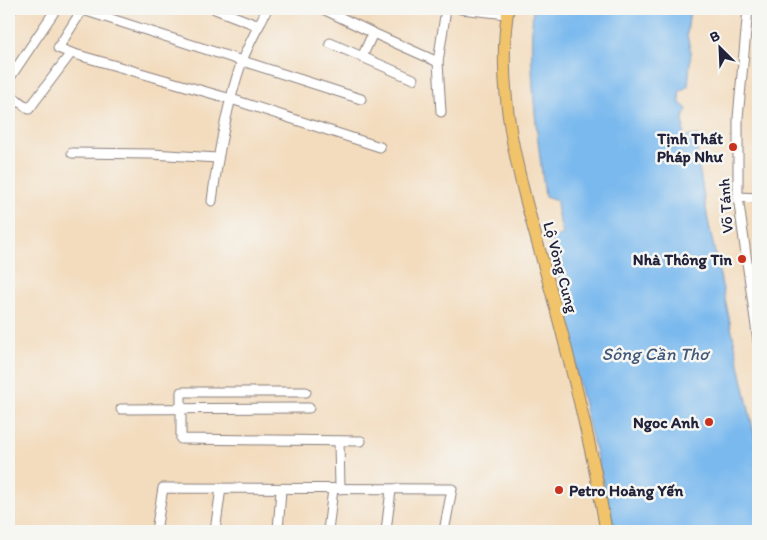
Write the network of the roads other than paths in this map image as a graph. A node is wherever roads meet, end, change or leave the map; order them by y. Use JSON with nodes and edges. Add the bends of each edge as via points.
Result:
{"nodes":[{"id":1,"x":12,"y":9,"type":"edge"},
{"id":2,"x":56,"y":9,"type":"edge"},
{"id":3,"x":215,"y":9,"type":"edge"},
{"id":4,"x":267,"y":9,"type":"edge"},
{"id":5,"x":324,"y":9,"type":"edge"},
{"id":6,"x":446,"y":9,"type":"edge"},
{"id":7,"x":461,"y":9,"type":"edge"},
{"id":8,"x":748,"y":9,"type":"edge"},
{"id":9,"x":81,"y":10,"type":"edge"},
{"id":10,"x":507,"y":11,"type":"edge"},
{"id":11,"x":9,"y":13,"type":"edge"},
{"id":12,"x":259,"y":26,"type":"junction"},
{"id":13,"x":373,"y":33,"type":"junction"},
{"id":14,"x":330,"y":43,"type":"dead end"},
{"id":15,"x":71,"y":53,"type":"junction"},
{"id":16,"x":362,"y":58,"type":"junction"},
{"id":17,"x":242,"y":60,"type":"junction"},
{"id":18,"x":438,"y":62,"type":"junction"},
{"id":19,"x":9,"y":79,"type":"edge"},
{"id":20,"x":413,"y":79,"type":"dead end"},
{"id":21,"x":9,"y":94,"type":"edge"},
{"id":22,"x":231,"y":99,"type":"junction"},
{"id":23,"x":361,"y":99,"type":"dead end"},
{"id":24,"x":440,"y":112,"type":"dead end"},
{"id":25,"x":380,"y":147,"type":"dead end"},
{"id":26,"x":72,"y":153,"type":"dead end"},
{"id":27,"x":217,"y":158,"type":"junction"},
{"id":28,"x":738,"y":197,"type":"junction"},
{"id":29,"x":758,"y":198,"type":"edge"},
{"id":30,"x":212,"y":201,"type":"dead end"},
{"id":31,"x":758,"y":341,"type":"edge"},
{"id":32,"x":306,"y":392,"type":"dead end"},
{"id":33,"x":309,"y":408,"type":"dead end"},
{"id":34,"x":121,"y":409,"type":"dead end"},
{"id":35,"x":181,"y":409,"type":"junction"},
{"id":36,"x":361,"y":440,"type":"dead end"},
{"id":37,"x":339,"y":441,"type":"junction"},
{"id":38,"x":221,"y":488,"type":"junction"},
{"id":39,"x":337,"y":489,"type":"junction"},
{"id":40,"x":281,"y":490,"type":"junction"},
{"id":41,"x":391,"y":490,"type":"junction"},
{"id":42,"x":156,"y":531,"type":"edge"},
{"id":43,"x":215,"y":531,"type":"edge"},
{"id":44,"x":278,"y":531,"type":"edge"},
{"id":45,"x":328,"y":531,"type":"edge"},
{"id":46,"x":386,"y":531,"type":"edge"},
{"id":47,"x":444,"y":531,"type":"edge"},
{"id":48,"x":606,"y":531,"type":"edge"}],
"edges":[{"from":1,"to":11,"type":"street"},
{"from":2,"to":19,"type":"street"},
{"from":3,"to":12,"type":"street"},
{"from":4,"to":12,"type":"street"},
{"from":5,"to":13,"type":"street"},
{"from":6,"to":18,"type":"street"},
{"from":7,"to":10,"type":"street"},
{"from":8,"to":28,"type":"street","name":"Võ Tánh","via":[[738,118]]},
{"from":9,"to":15,"type":"street","via":[[58,48]]},
{"from":9,"to":17,"type":"street"},
{"from":10,"to":48,"type":"main road","name":"Lộ Vòng Cung","via":[[503,48],[504,88],[512,138],[582,413]]},
{"from":12,"to":17,"type":"street"},
{"from":13,"to":16,"type":"street"},
{"from":13,"to":18,"type":"street"},
{"from":14,"to":16,"type":"street"},
{"from":15,"to":21,"type":"street","via":[[29,109]]},
{"from":15,"to":22,"type":"street"},
{"from":16,"to":20,"type":"street"},
{"from":17,"to":22,"type":"street"},
{"from":17,"to":23,"type":"street"},
{"from":18,"to":24,"type":"street"},
{"from":22,"to":25,"type":"street"},
{"from":22,"to":27,"type":"street"},
{"from":26,"to":27,"type":"street"},
{"from":27,"to":30,"type":"street"},
{"from":28,"to":29,"type":"street"},
{"from":28,"to":31,"type":"street","name":"Võ Tánh"},
{"from":32,"to":35,"type":"street","via":[[181,392]]},
{"from":33,"to":35,"type":"street"},
{"from":34,"to":35,"type":"street"},
{"from":35,"to":37,"type":"street","via":[[181,439]]},
{"from":36,"to":37,"type":"street"},
{"from":37,"to":39,"type":"street"},
{"from":38,"to":40,"type":"street"},
{"from":38,"to":42,"type":"street","via":[[163,488]]},
{"from":38,"to":43,"type":"street"},
{"from":39,"to":40,"type":"street"},
{"from":39,"to":41,"type":"street"},
{"from":39,"to":45,"type":"street"},
{"from":40,"to":44,"type":"street"},
{"from":41,"to":46,"type":"street"},
{"from":41,"to":47,"type":"street","via":[[452,489]]}]}
